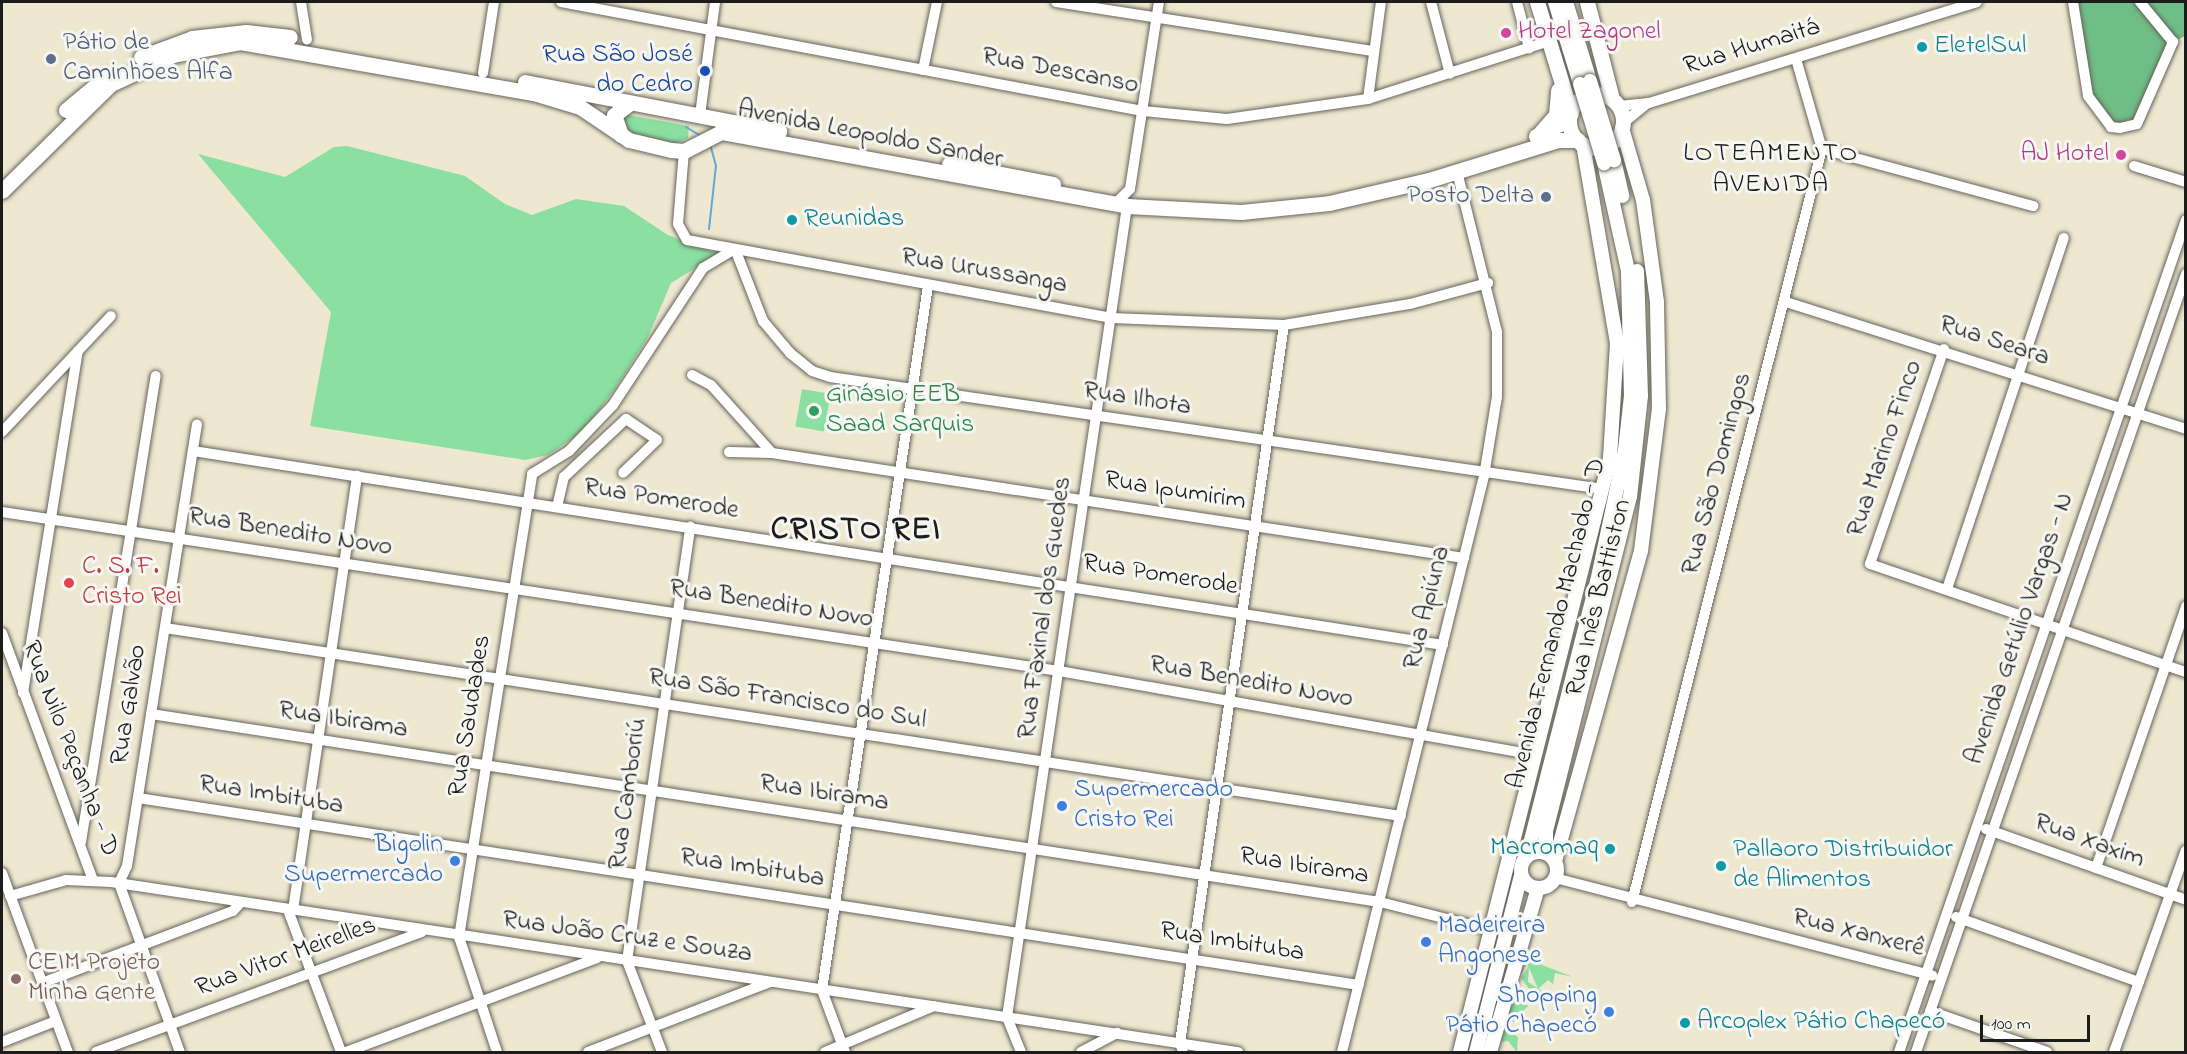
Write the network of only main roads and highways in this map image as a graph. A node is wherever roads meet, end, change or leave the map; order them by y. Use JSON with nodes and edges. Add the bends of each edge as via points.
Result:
{"nodes":[{"id":1,"x":1537,"y":2,"type":"edge"},
{"id":2,"x":1555,"y":2,"type":"edge"},
{"id":3,"x":1566,"y":2,"type":"edge"},
{"id":4,"x":1587,"y":2,"type":"edge"},
{"id":5,"x":1558,"y":78,"type":"junction"},
{"id":6,"x":1585,"y":83,"type":"junction"},
{"id":7,"x":1615,"y":102,"type":"junction"},
{"id":8,"x":630,"y":103,"type":"junction"},
{"id":9,"x":700,"y":115,"type":"junction"},
{"id":10,"x":1570,"y":116,"type":"junction"},
{"id":11,"x":1623,"y":125,"type":"junction"},
{"id":12,"x":1538,"y":135,"type":"junction"},
{"id":13,"x":622,"y":136,"type":"junction"},
{"id":14,"x":1580,"y":142,"type":"junction"},
{"id":15,"x":689,"y":148,"type":"junction"},
{"id":16,"x":1609,"y":162,"type":"junction"},
{"id":17,"x":2,"y":178,"type":"edge"},
{"id":18,"x":2,"y":191,"type":"edge"},
{"id":19,"x":1123,"y":203,"type":"junction"},
{"id":20,"x":1635,"y":465,"type":"junction"},
{"id":21,"x":1603,"y":491,"type":"junction"},
{"id":22,"x":1645,"y":528,"type":"junction"},
{"id":23,"x":1598,"y":582,"type":"junction"},
{"id":24,"x":1527,"y":856,"type":"junction"},
{"id":25,"x":1550,"y":857,"type":"junction"},
{"id":26,"x":1521,"y":876,"type":"junction"},
{"id":27,"x":1538,"y":888,"type":"junction"},
{"id":28,"x":1460,"y":1053,"type":"edge"},
{"id":29,"x":1476,"y":1053,"type":"edge"},
{"id":30,"x":1490,"y":1053,"type":"edge"}],
"edges":[{"from":1,"to":5,"type":"highway"},
{"from":2,"to":6,"type":"main road"},
{"from":3,"to":6,"type":"main road"},
{"from":4,"to":7,"type":"highway"},
{"from":5,"to":10,"type":"highway"},
{"from":5,"to":12,"type":"highway","via":[[1556,116]]},
{"from":6,"to":16,"type":"main road","name":"Avenida Fernando Machado - D","bridge":true},
{"from":7,"to":10,"type":"highway","via":[[1586,96]]},
{"from":7,"to":11,"type":"highway"},
{"from":8,"to":9,"type":"highway","name":"Avenida Leopoldo Sander"},
{"from":8,"to":13,"type":"highway","via":[[614,115]]},
{"from":8,"to":17,"type":"highway","name":"Avenida Leopoldo Sander","via":[[307,40],[246,32],[192,38],[148,53],[83,93]]},
{"from":9,"to":15,"type":"highway","via":[[702,135]]},
{"from":9,"to":19,"type":"highway","name":"Avenida Leopoldo Sander","via":[[1116,195]]},
{"from":10,"to":12,"type":"highway","name":"Avenida Leopoldo Sander"},
{"from":10,"to":14,"type":"highway"},
{"from":11,"to":14,"type":"highway","via":[[1605,146]]},
{"from":11,"to":22,"type":"main road","name":"Rua Inês Battiston","via":[[1643,200],[1658,303],[1659,409]]},
{"from":12,"to":19,"type":"highway","name":"Avenida Leopoldo Sander","via":[[1333,195],[1200,206]]},
{"from":13,"to":15,"type":"highway"},
{"from":13,"to":18,"type":"highway","via":[[580,107],[537,94],[240,42],[155,61],[111,84]]},
{"from":14,"to":19,"type":"highway","name":"Avenida Leopoldo Sander","via":[[1558,140],[1379,194],[1295,207],[1241,212]]},
{"from":14,"to":21,"type":"main road","via":[[1617,343]]},
{"from":15,"to":19,"type":"highway","name":"Avenida Leopoldo Sander","via":[[721,132]]},
{"from":16,"to":20,"type":"main road","name":"Avenida Fernando Machado - D","via":[[1640,296],[1641,396]]},
{"from":16,"to":23,"type":"main road","name":"Avenida Fernando Machado - D","via":[[1628,271],[1631,396],[1618,497]]},
{"from":20,"to":22,"type":"main road"},
{"from":20,"to":25,"type":"main road","name":"Avenida Fernando Machado - D","via":[[1546,831]]},
{"from":21,"to":23,"type":"main road","via":[[1606,512]]},
{"from":21,"to":28,"type":"main road","via":[[1487,928]]},
{"from":22,"to":25,"type":"main road","name":"Rua Inês Battiston"},
{"from":23,"to":24,"type":"main road","name":"Avenida Fernando Machado - D"},
{"from":24,"to":25,"type":"main road"},
{"from":24,"to":26,"type":"main road"},
{"from":25,"to":27,"type":"main road","via":[[1555,878]]},
{"from":26,"to":27,"type":"main road"},
{"from":26,"to":29,"type":"main road"},
{"from":27,"to":30,"type":"main road"}]}
